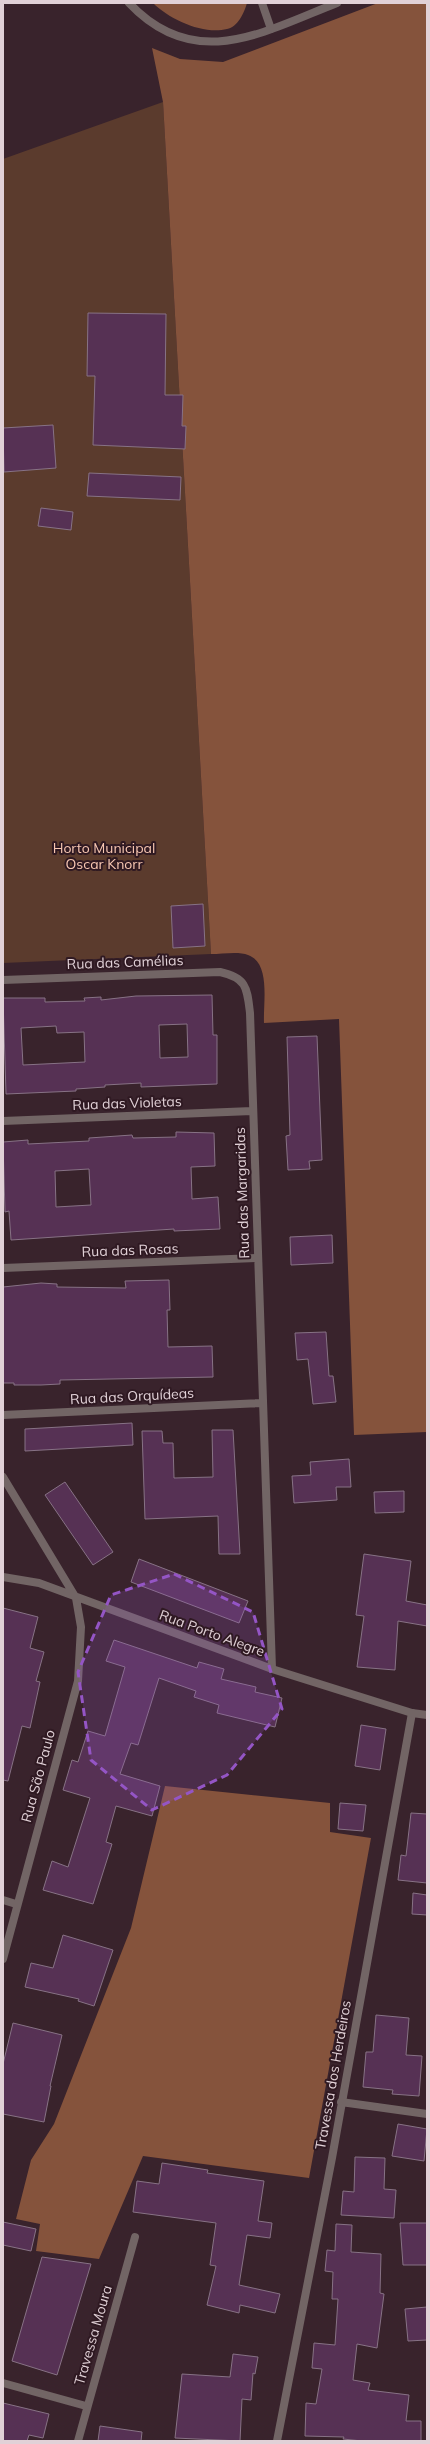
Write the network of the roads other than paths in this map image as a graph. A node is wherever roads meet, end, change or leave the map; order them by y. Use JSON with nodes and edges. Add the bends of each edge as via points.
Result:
{"nodes":[{"id":1,"x":129,"y":3,"type":"edge"},
{"id":2,"x":262,"y":3,"type":"edge"},
{"id":3,"x":337,"y":3,"type":"edge"},
{"id":4,"x":271,"y":29,"type":"junction"},
{"id":5,"x":3,"y":980,"type":"edge"},
{"id":6,"x":244,"y":983,"type":"joint"},
{"id":7,"x":252,"y":1111,"type":"junction"},
{"id":8,"x":3,"y":1121,"type":"edge"},
{"id":9,"x":257,"y":1258,"type":"junction"},
{"id":10,"x":3,"y":1268,"type":"edge"},
{"id":11,"x":262,"y":1403,"type":"junction"},
{"id":12,"x":3,"y":1415,"type":"edge"},
{"id":13,"x":3,"y":1477,"type":"edge"},
{"id":14,"x":3,"y":1577,"type":"edge"},
{"id":15,"x":76,"y":1598,"type":"junction"},
{"id":16,"x":272,"y":1669,"type":"junction"},
{"id":17,"x":412,"y":1713,"type":"junction"},
{"id":18,"x":427,"y":1715,"type":"edge"},
{"id":19,"x":3,"y":1900,"type":"edge"},
{"id":20,"x":16,"y":1904,"type":"junction"},
{"id":21,"x":3,"y":1959,"type":"edge"},
{"id":22,"x":341,"y":2102,"type":"junction"},
{"id":23,"x":427,"y":2114,"type":"edge"},
{"id":24,"x":135,"y":2237,"type":"dead end"},
{"id":25,"x":3,"y":2383,"type":"edge"},
{"id":26,"x":86,"y":2406,"type":"junction"},
{"id":27,"x":78,"y":2441,"type":"edge"},
{"id":28,"x":277,"y":2441,"type":"edge"}],
"edges":[{"from":1,"to":4,"type":"street","via":[[166,34],[201,42],[235,40]]},
{"from":2,"to":4,"type":"street"},
{"from":3,"to":4,"type":"street"},
{"from":5,"to":6,"type":"street","name":"Rua das Camélias","via":[[220,972],[233,975]]},
{"from":6,"to":7,"type":"street","name":"Rua das Margaridas","via":[[250,1013]]},
{"from":7,"to":8,"type":"street","name":"Rua das Violetas"},
{"from":7,"to":9,"type":"street","name":"Rua das Margaridas"},
{"from":9,"to":10,"type":"street","name":"Rua das Rosas"},
{"from":9,"to":11,"type":"street","name":"Rua das Margaridas"},
{"from":11,"to":12,"type":"street","name":"Rua das Orquídeas"},
{"from":11,"to":16,"type":"street","name":"Rua das Margaridas"},
{"from":13,"to":15,"type":"street"},
{"from":14,"to":15,"type":"street","name":"Rua Porto Alegre","via":[[39,1583]]},
{"from":15,"to":16,"type":"street","name":"Rua Porto Alegre"},
{"from":15,"to":20,"type":"street","name":"Rua São Paulo","via":[[81,1627],[78,1681]]},
{"from":16,"to":17,"type":"street","name":"Rua Porto Alegre"},
{"from":17,"to":18,"type":"street","name":"Rua Porto Alegre"},
{"from":17,"to":22,"type":"street","name":"Travessa dos Herdeiros"},
{"from":19,"to":20,"type":"street"},
{"from":20,"to":21,"type":"street","name":"Rua São Paulo"},
{"from":22,"to":23,"type":"street"},
{"from":22,"to":28,"type":"street","name":"Travessa dos Herdeiros"},
{"from":24,"to":26,"type":"street","name":"Travessa Moura"},
{"from":25,"to":26,"type":"street"},
{"from":26,"to":27,"type":"street","name":"Travessa Moura"}]}
